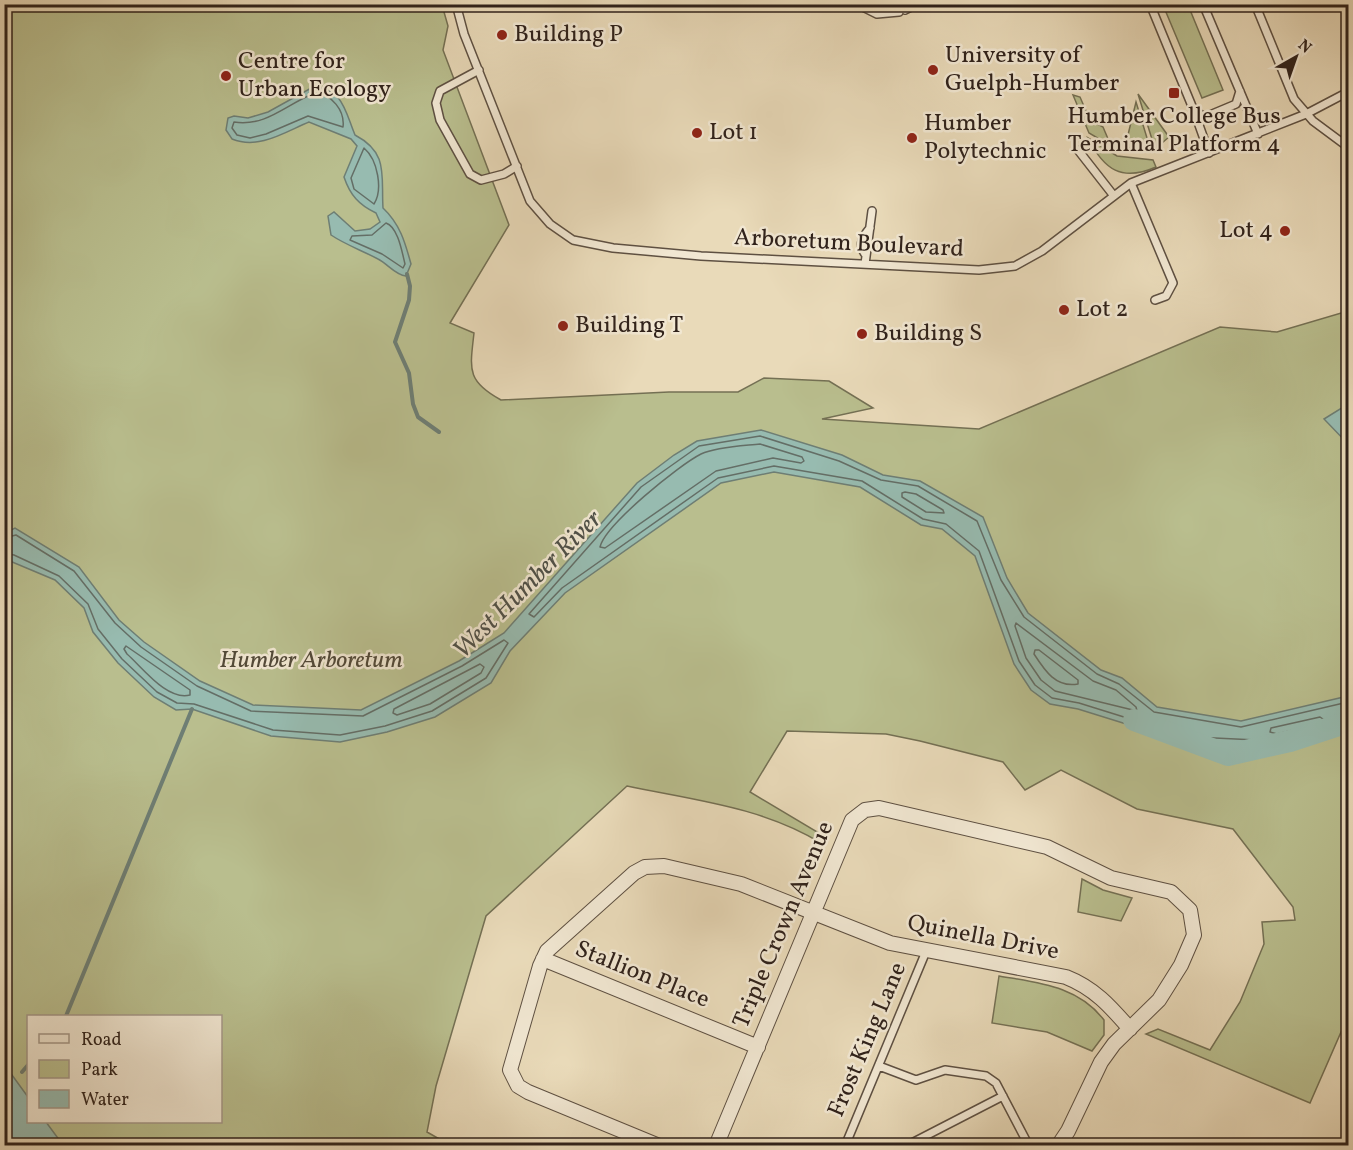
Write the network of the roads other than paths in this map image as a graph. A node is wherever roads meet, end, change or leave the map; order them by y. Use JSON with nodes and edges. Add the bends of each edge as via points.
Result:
{"nodes":[{"id":1,"x":456,"y":4,"type":"edge"},
{"id":2,"x":858,"y":4,"type":"edge"},
{"id":3,"x":917,"y":4,"type":"edge"},
{"id":4,"x":1149,"y":4,"type":"edge"},
{"id":5,"x":1203,"y":4,"type":"edge"},
{"id":6,"x":1255,"y":4,"type":"edge"},
{"id":7,"x":479,"y":70,"type":"junction"},
{"id":8,"x":1240,"y":91,"type":"junction"},
{"id":9,"x":1348,"y":92,"type":"edge"},
{"id":10,"x":1194,"y":111,"type":"junction"},
{"id":11,"x":1306,"y":114,"type":"junction"},
{"id":12,"x":1258,"y":134,"type":"junction"},
{"id":13,"x":1348,"y":147,"type":"edge"},
{"id":14,"x":1078,"y":150,"type":"dead end"},
{"id":15,"x":1209,"y":153,"type":"junction"},
{"id":16,"x":517,"y":166,"type":"junction"},
{"id":17,"x":1131,"y":183,"type":"junction"},
{"id":18,"x":1114,"y":196,"type":"junction"},
{"id":19,"x":872,"y":211,"type":"dead end"},
{"id":20,"x":865,"y":264,"type":"junction"},
{"id":21,"x":1155,"y":300,"type":"dead end"},
{"id":22,"x":814,"y":911,"type":"junction"},
{"id":23,"x":927,"y":949,"type":"junction"},
{"id":24,"x":543,"y":959,"type":"junction"},
{"id":25,"x":1130,"y":1029,"type":"junction"},
{"id":26,"x":758,"y":1047,"type":"junction"},
{"id":27,"x":879,"y":1066,"type":"junction"},
{"id":28,"x":1003,"y":1096,"type":"junction"},
{"id":29,"x":659,"y":1146,"type":"edge"},
{"id":30,"x":716,"y":1146,"type":"edge"},
{"id":31,"x":845,"y":1146,"type":"edge"},
{"id":32,"x":906,"y":1146,"type":"edge"},
{"id":33,"x":1029,"y":1146,"type":"edge"},
{"id":34,"x":1058,"y":1146,"type":"edge"}],
"edges":[{"from":1,"to":7,"type":"lane","name":"Arboretum Boulevard"},
{"from":2,"to":3,"type":"lane","via":[[877,14],[902,11]]},
{"from":4,"to":10,"type":"lane"},
{"from":5,"to":8,"type":"lane"},
{"from":6,"to":11,"type":"lane","via":[[1294,99]]},
{"from":7,"to":16,"type":"lane","name":"Arboretum Boulevard"},
{"from":7,"to":16,"type":"lane","via":[[440,91],[436,103],[440,120],[470,174],[482,180]]},
{"from":8,"to":10,"type":"lane","via":[[1236,104],[1205,117]]},
{"from":8,"to":12,"type":"lane"},
{"from":9,"to":11,"type":"lane","name":"Arboretum Boulevard"},
{"from":10,"to":15,"type":"lane"},
{"from":11,"to":12,"type":"lane","name":"Arboretum Boulevard"},
{"from":11,"to":13,"type":"lane"},
{"from":12,"to":15,"type":"lane","name":"Arboretum Boulevard"},
{"from":14,"to":18,"type":"lane"},
{"from":15,"to":17,"type":"lane","name":"Arboretum Boulevard"},
{"from":16,"to":20,"type":"lane","name":"Arboretum Boulevard","via":[[530,201],[550,224],[573,240],[701,256]]},
{"from":17,"to":18,"type":"lane","name":"Arboretum Boulevard"},
{"from":17,"to":21,"type":"lane","via":[[1173,283],[1166,296]]},
{"from":18,"to":20,"type":"lane","name":"Arboretum Boulevard","via":[[1042,251],[1015,266],[979,270]]},
{"from":19,"to":20,"type":"lane"},
{"from":22,"to":23,"type":"street","name":"Quinella Drive","via":[[890,943]]},
{"from":22,"to":24,"type":"street","name":"Quinella Drive","via":[[757,888],[656,865],[634,873],[554,943]]},
{"from":22,"to":25,"type":"street","name":"Triple Crown Avenue","via":[[852,819],[865,810],[879,808],[1047,847],[1111,878],[1170,892],[1190,910],[1192,941],[1159,1000]]},
{"from":22,"to":26,"type":"street","name":"Triple Crown Avenue"},
{"from":23,"to":25,"type":"street","name":"Quinella Drive","via":[[1074,980],[1101,997]]},
{"from":23,"to":27,"type":"lane","name":"Frost King Lane"},
{"from":24,"to":26,"type":"street","name":"Stallion Place"},
{"from":24,"to":29,"type":"street","via":[[510,1070],[518,1086]]},
{"from":25,"to":34,"type":"street","name":"Triple Crown Avenue","via":[[1101,1062]]},
{"from":26,"to":30,"type":"street","name":"Triple Crown Avenue"},
{"from":27,"to":28,"type":"lane","via":[[916,1080],[945,1070],[986,1076],[996,1083]]},
{"from":27,"to":31,"type":"lane","name":"Frost King Lane"},
{"from":28,"to":32,"type":"lane"},
{"from":28,"to":33,"type":"lane"}]}
